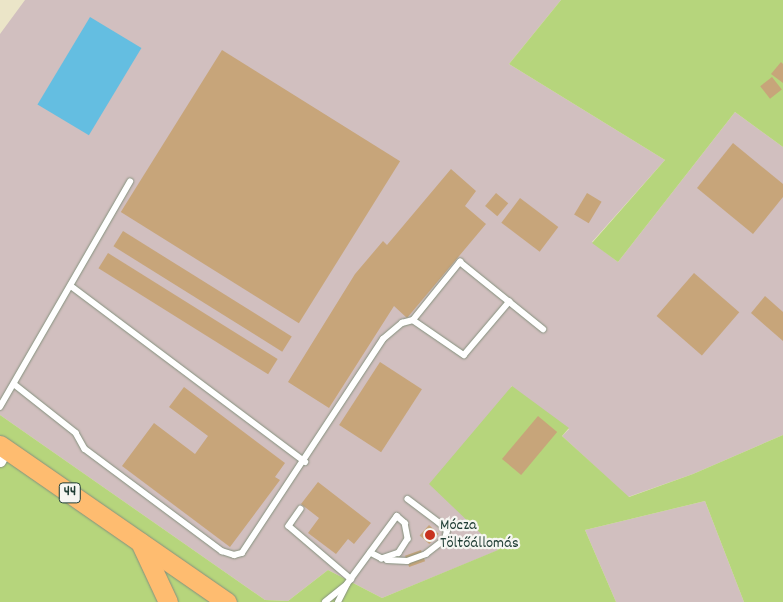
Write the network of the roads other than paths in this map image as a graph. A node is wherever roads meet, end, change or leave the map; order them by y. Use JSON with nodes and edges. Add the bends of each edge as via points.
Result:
{"nodes":[{"id":1,"x":130,"y":182,"type":"dead end"},
{"id":2,"x":71,"y":286,"type":"junction"},
{"id":3,"x":509,"y":302,"type":"junction"},
{"id":4,"x":413,"y":320,"type":"junction"},
{"id":5,"x":543,"y":329,"type":"dead end"},
{"id":6,"x":14,"y":384,"type":"junction"},
{"id":7,"x":0,"y":407,"type":"edge"},
{"id":8,"x":2,"y":452,"type":"edge"},
{"id":9,"x":305,"y":462,"type":"junction"},
{"id":10,"x":408,"y":500,"type":"dead end"},
{"id":11,"x":301,"y":510,"type":"dead end"},
{"id":12,"x":139,"y":541,"type":"junction"},
{"id":13,"x":370,"y":553,"type":"junction"},
{"id":14,"x":382,"y":559,"type":"junction"},
{"id":15,"x":185,"y":572,"type":"junction"},
{"id":16,"x":349,"y":582,"type":"junction"},
{"id":17,"x":168,"y":602,"type":"edge"},
{"id":18,"x":212,"y":602,"type":"edge"},
{"id":19,"x":227,"y":602,"type":"edge"},
{"id":20,"x":325,"y":602,"type":"edge"},
{"id":21,"x":338,"y":602,"type":"edge"}],
"edges":[{"from":1,"to":2,"type":"lane"},
{"from":2,"to":6,"type":"lane"},
{"from":2,"to":9,"type":"lane"},
{"from":3,"to":4,"type":"lane","via":[[464,355]]},
{"from":3,"to":4,"type":"lane","via":[[460,262]]},
{"from":3,"to":5,"type":"lane"},
{"from":4,"to":9,"type":"lane","via":[[402,323],[383,339]]},
{"from":6,"to":7,"type":"lane"},
{"from":6,"to":9,"type":"lane","via":[[76,433],[85,449],[229,554],[242,553]]},
{"from":8,"to":12,"type":"main road","number":"44"},
{"from":10,"to":14,"type":"lane","via":[[439,523],[447,532],[446,539],[426,554],[407,561]]},
{"from":11,"to":16,"type":"lane","via":[[289,526]]},
{"from":12,"to":15,"type":"main road","number":"44"},
{"from":12,"to":17,"type":"main road"},
{"from":13,"to":14,"type":"lane"},
{"from":13,"to":14,"type":"lane","via":[[397,516],[405,523],[408,539],[399,553]]},
{"from":13,"to":16,"type":"lane"},
{"from":15,"to":18,"type":"main road","number":"44"},
{"from":15,"to":19,"type":"main road","number":"44"},
{"from":16,"to":20,"type":"lane"},
{"from":16,"to":21,"type":"lane"}]}
